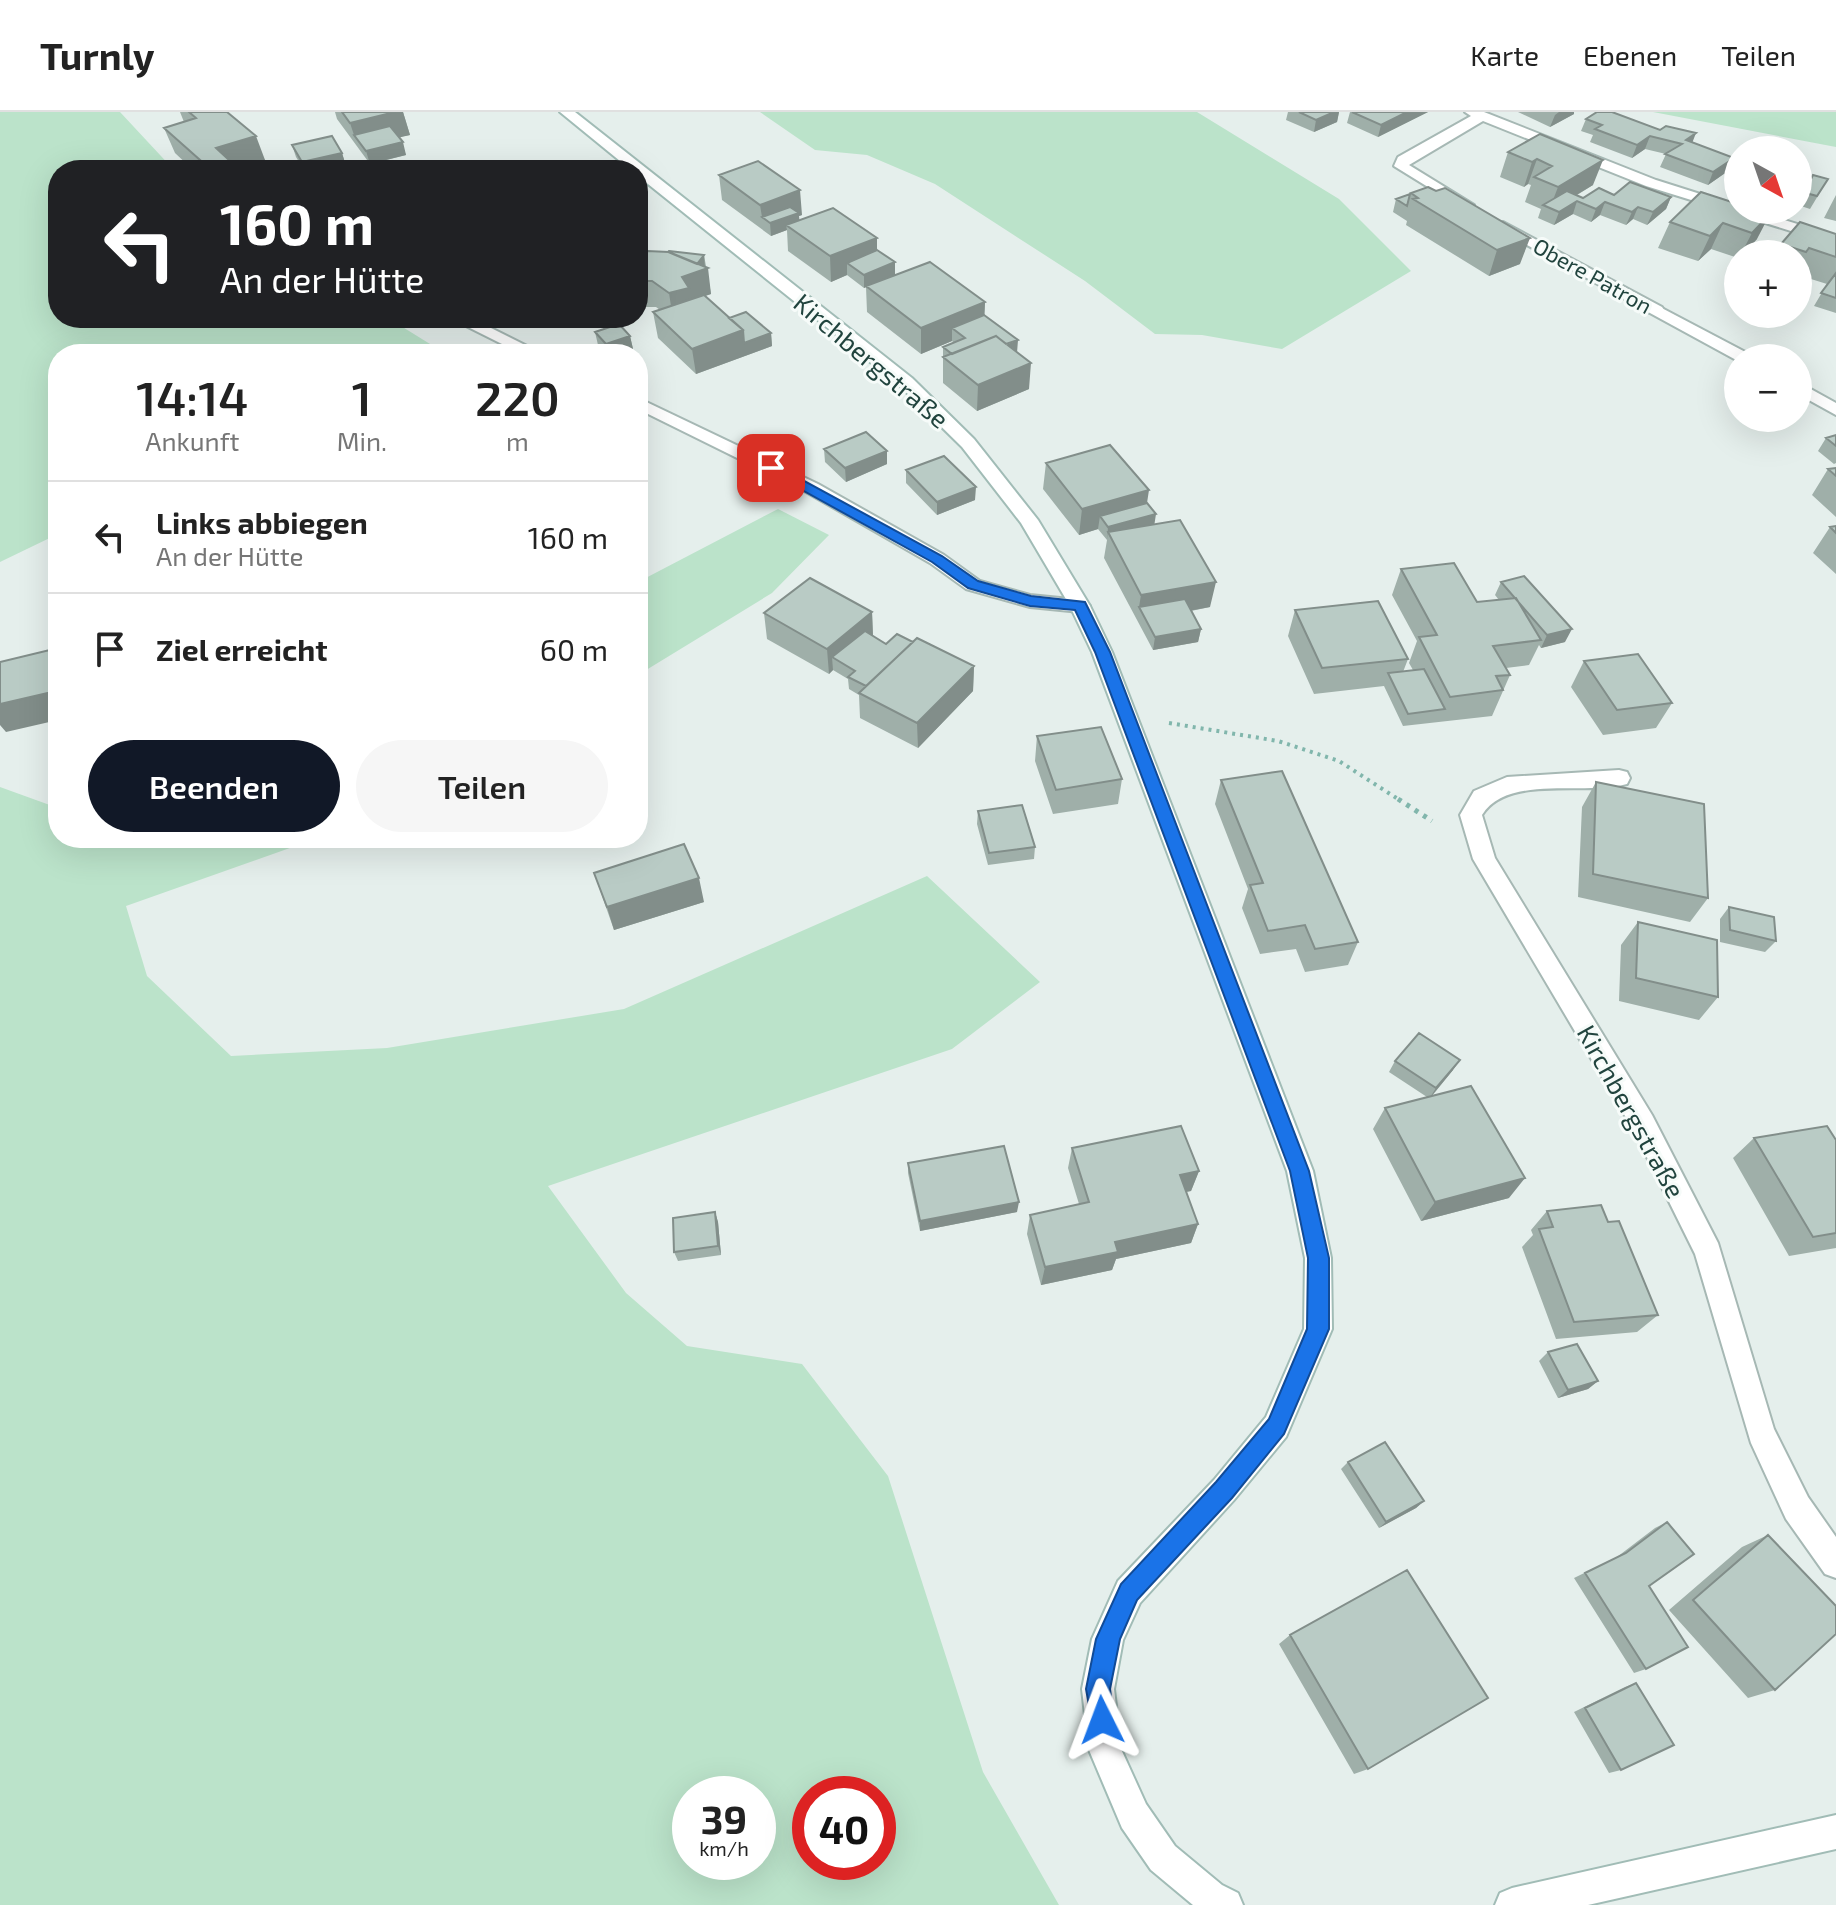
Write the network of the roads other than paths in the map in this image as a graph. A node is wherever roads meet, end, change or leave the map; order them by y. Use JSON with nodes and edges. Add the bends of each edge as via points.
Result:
{"nodes":[{"id":1,"x":567,"y":112,"type":"edge"},
{"id":2,"x":1477,"y":114,"type":"edge"},
{"id":3,"x":629,"y":160,"type":"edge"},
{"id":4,"x":648,"y":175,"type":"edge"},
{"id":5,"x":1836,"y":241,"type":"edge"},
{"id":6,"x":479,"y":328,"type":"edge"},
{"id":7,"x":514,"y":344,"type":"edge"},
{"id":8,"x":1724,"y":347,"type":"edge"},
{"id":9,"x":1812,"y":395,"type":"edge"},
{"id":10,"x":648,"y":408,"type":"edge"},
{"id":11,"x":1836,"y":410,"type":"edge"},
{"id":12,"x":1080,"y":606,"type":"junction"},
{"id":13,"x":1619,"y":778,"type":"dead end"},
{"id":14,"x":1836,"y":1563,"type":"edge"},
{"id":15,"x":1836,"y":1832,"type":"edge"},
{"id":16,"x":1226,"y":1905,"type":"edge"},
{"id":17,"x":1512,"y":1905,"type":"edge"}],
"edges":[{"from":1,"to":3,"type":"street","name":"Kirchbergstraße"},
{"from":2,"to":5,"type":"street","via":[[1651,183]]},
{"from":2,"to":8,"type":"street","name":"Obere Patron","via":[[1401,166]]},
{"from":4,"to":12,"type":"street","name":"Kirchbergstraße","via":[[916,392],[968,443],[1029,520]]},
{"from":6,"to":7,"type":"street"},
{"from":9,"to":11,"type":"street"},
{"from":10,"to":12,"type":"street","via":[[812,488],[973,585],[1030,601]]},
{"from":12,"to":16,"type":"street","name":"Kirchbergstraße","via":[[1300,1171],[1318,1258],[1318,1329],[1276,1427],[1129,1592],[1108,1639],[1098,1689],[1105,1750],[1134,1816],[1163,1858]]},
{"from":13,"to":14,"type":"street","name":"Kirchbergstraße","via":[[1507,785],[1482,797],[1471,815],[1484,859],[1643,1123],[1708,1252],[1761,1433],[1797,1508]]},
{"from":15,"to":17,"type":"street"}]}
